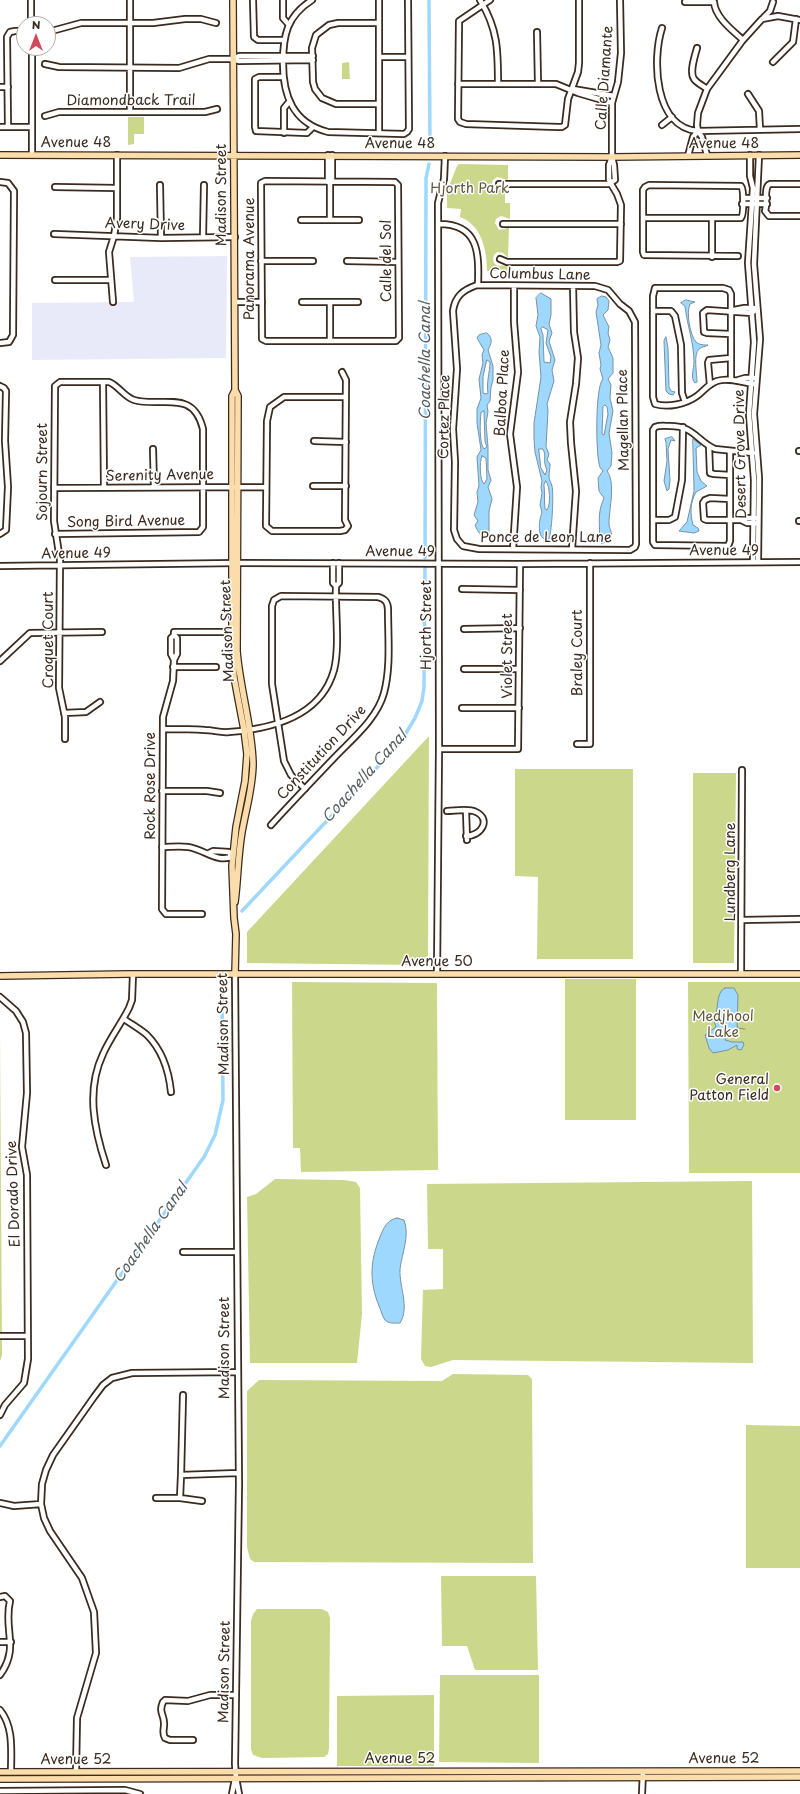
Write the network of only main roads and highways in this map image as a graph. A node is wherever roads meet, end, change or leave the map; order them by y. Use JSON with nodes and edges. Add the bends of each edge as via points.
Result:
{"nodes":[{"id":1,"x":233,"y":0,"type":"edge"},
{"id":2,"x":0,"y":155,"type":"edge"},
{"id":3,"x":234,"y":155,"type":"junction"},
{"id":4,"x":800,"y":155,"type":"edge"},
{"id":5,"x":247,"y":729,"type":"junction"},
{"id":6,"x":234,"y":918,"type":"junction"},
{"id":7,"x":0,"y":972,"type":"edge"},
{"id":8,"x":74,"y":974,"type":"junction"},
{"id":9,"x":235,"y":974,"type":"junction"},
{"id":10,"x":800,"y":974,"type":"edge"},
{"id":11,"x":0,"y":976,"type":"edge"},
{"id":12,"x":436,"y":1771,"type":"junction"},
{"id":13,"x":800,"y":1771,"type":"edge"},
{"id":14,"x":0,"y":1772,"type":"edge"},
{"id":15,"x":76,"y":1772,"type":"junction"},
{"id":16,"x":743,"y":1772,"type":"junction"},
{"id":17,"x":643,"y":1775,"type":"junction"},
{"id":18,"x":800,"y":1777,"type":"edge"},
{"id":19,"x":23,"y":1778,"type":"junction"},
{"id":20,"x":396,"y":1778,"type":"junction"},
{"id":21,"x":704,"y":1778,"type":"junction"},
{"id":22,"x":0,"y":1779,"type":"edge"}],
"edges":[{"from":1,"to":3,"type":"main road","name":"Madison Street"},
{"from":2,"to":3,"type":"main road","name":"Avenue 48"},
{"from":3,"to":4,"type":"main road","name":"Avenue 48"},
{"from":3,"to":5,"type":"main road","name":"Madison Street","via":[[234,676]]},
{"from":5,"to":6,"type":"main road","name":"Madison Street","via":[[246,773],[232,856]]},
{"from":5,"to":6,"type":"main road","name":"Madison Street","via":[[252,755],[252,778],[242,833]]},
{"from":6,"to":9,"type":"main road","name":"Madison Street"},
{"from":7,"to":8,"type":"main road","name":"Avenue 50"},
{"from":8,"to":9,"type":"main road","name":"Avenue 50"},
{"from":8,"to":11,"type":"main road","name":"Avenue 50"},
{"from":9,"to":10,"type":"main road","name":"Avenue 50"},
{"from":12,"to":15,"type":"main road","name":"Avenue 52"},
{"from":12,"to":17,"type":"main road","name":"Avenue 52"},
{"from":12,"to":20,"type":"main road","via":[[433,1774]]},
{"from":13,"to":16,"type":"main road","name":"Avenue 52"},
{"from":14,"to":15,"type":"main road","name":"Avenue 52"},
{"from":15,"to":19,"type":"main road","via":[[74,1775],[34,1775]]},
{"from":16,"to":17,"type":"main road","name":"Avenue 52"},
{"from":16,"to":21,"type":"main road","via":[[738,1775]]},
{"from":17,"to":20,"type":"main road","name":"Avenue 52"},
{"from":17,"to":21,"type":"main road","name":"Avenue 52"},
{"from":18,"to":21,"type":"main road","name":"Avenue 52"},
{"from":19,"to":20,"type":"main road","name":"Avenue 52"},
{"from":19,"to":22,"type":"main road","name":"Avenue 52"}]}
